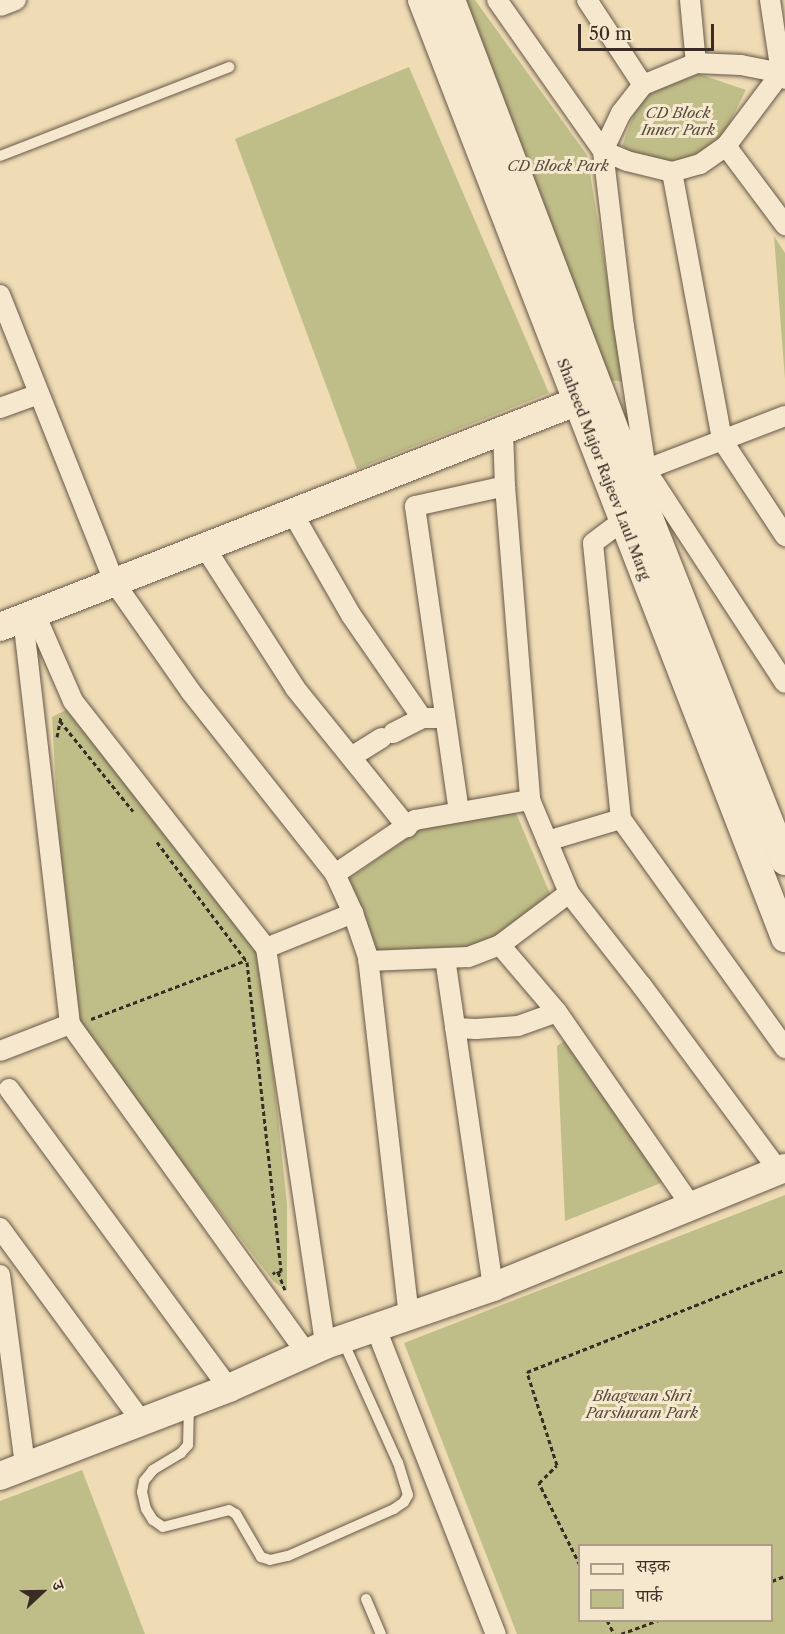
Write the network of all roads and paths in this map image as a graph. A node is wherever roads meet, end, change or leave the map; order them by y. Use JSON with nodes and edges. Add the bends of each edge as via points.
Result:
{"nodes":[{"id":1,"x":16,"y":0,"type":"edge"},
{"id":2,"x":422,"y":0,"type":"edge"},
{"id":3,"x":451,"y":0,"type":"edge"},
{"id":4,"x":497,"y":0,"type":"edge"},
{"id":5,"x":586,"y":0,"type":"edge"},
{"id":6,"x":690,"y":0,"type":"edge"},
{"id":7,"x":770,"y":0,"type":"edge"},
{"id":8,"x":0,"y":6,"type":"edge"},
{"id":9,"x":696,"y":63,"type":"junction"},
{"id":10,"x":229,"y":67,"type":"dead end"},
{"id":11,"x":783,"y":76,"type":"edge"},
{"id":12,"x":643,"y":85,"type":"junction"},
{"id":13,"x":726,"y":146,"type":"junction"},
{"id":14,"x":603,"y":151,"type":"junction"},
{"id":15,"x":0,"y":156,"type":"edge"},
{"id":16,"x":672,"y":172,"type":"junction"},
{"id":17,"x":785,"y":225,"type":"edge"},
{"id":18,"x":0,"y":295,"type":"edge"},
{"id":19,"x":39,"y":394,"type":"junction"},
{"id":20,"x":589,"y":396,"type":"junction"},
{"id":21,"x":0,"y":408,"type":"edge"},
{"id":22,"x":785,"y":416,"type":"edge"},
{"id":23,"x":503,"y":430,"type":"junction"},
{"id":24,"x":722,"y":440,"type":"junction"},
{"id":25,"x":629,"y":476,"type":"junction"},
{"id":26,"x":505,"y":486,"type":"junction"},
{"id":27,"x":292,"y":512,"type":"junction"},
{"id":28,"x":624,"y":520,"type":"junction"},
{"id":29,"x":785,"y":536,"type":"edge"},
{"id":30,"x":204,"y":546,"type":"junction"},
{"id":31,"x":114,"y":582,"type":"junction"},
{"id":32,"x":20,"y":620,"type":"edge"},
{"id":33,"x":785,"y":684,"type":"edge"},
{"id":34,"x":422,"y":718,"type":"junction"},
{"id":35,"x":445,"y":718,"type":"junction"},
{"id":36,"x":58,"y":741,"type":"dead end"},
{"id":37,"x":351,"y":757,"type":"junction"},
{"id":38,"x":530,"y":800,"type":"junction"},
{"id":39,"x":459,"y":812,"type":"junction"},
{"id":40,"x":140,"y":819,"type":"dead end"},
{"id":41,"x":621,"y":819,"type":"junction"},
{"id":42,"x":407,"y":826,"type":"junction"},
{"id":43,"x":154,"y":838,"type":"dead end"},
{"id":44,"x":547,"y":841,"type":"junction"},
{"id":45,"x":785,"y":861,"type":"edge"},
{"id":46,"x":335,"y":874,"type":"junction"},
{"id":47,"x":569,"y":893,"type":"junction"},
{"id":48,"x":353,"y":913,"type":"junction"},
{"id":49,"x":785,"y":938,"type":"edge"},
{"id":50,"x":500,"y":945,"type":"junction"},
{"id":51,"x":266,"y":948,"type":"junction"},
{"id":52,"x":445,"y":957,"type":"junction"},
{"id":53,"x":246,"y":960,"type":"junction"},
{"id":54,"x":368,"y":961,"type":"junction"},
{"id":55,"x":557,"y":1012,"type":"junction"},
{"id":56,"x":76,"y":1023,"type":"junction"},
{"id":57,"x":455,"y":1028,"type":"junction"},
{"id":58,"x":785,"y":1048,"type":"edge"},
{"id":59,"x":0,"y":1051,"type":"edge"},
{"id":60,"x":3,"y":1088,"type":"edge"},
{"id":61,"x":782,"y":1170,"type":"edge"},
{"id":62,"x":692,"y":1207,"type":"junction"},
{"id":63,"x":2,"y":1233,"type":"edge"},
{"id":64,"x":268,"y":1265,"type":"dead end"},
{"id":65,"x":785,"y":1270,"type":"edge"},
{"id":66,"x":0,"y":1275,"type":"edge"},
{"id":67,"x":493,"y":1287,"type":"junction"},
{"id":68,"x":409,"y":1316,"type":"junction"},
{"id":69,"x":375,"y":1326,"type":"junction"},
{"id":70,"x":324,"y":1346,"type":"junction"},
{"id":71,"x":229,"y":1388,"type":"junction"},
{"id":72,"x":189,"y":1403,"type":"junction"},
{"id":73,"x":142,"y":1422,"type":"junction"},
{"id":74,"x":13,"y":1471,"type":"edge"},
{"id":75,"x":578,"y":1563,"type":"edge"},
{"id":76,"x":366,"y":1599,"type":"dead end"},
{"id":77,"x":654,"y":1622,"type":"edge"},
{"id":78,"x":381,"y":1634,"type":"edge"},
{"id":79,"x":496,"y":1634,"type":"edge"},
{"id":80,"x":621,"y":1634,"type":"edge"}],
"edges":[{"from":1,"to":8,"type":"street"},
{"from":2,"to":20,"type":"street","name":"Shaheed Major Rajeev Laul Marg"},
{"from":3,"to":20,"type":"street","name":"Shaheed Major Rajeev Laul Marg"},
{"from":4,"to":14,"type":"street"},
{"from":5,"to":12,"type":"street"},
{"from":6,"to":9,"type":"street"},
{"from":7,"to":11,"type":"street"},
{"from":9,"to":11,"type":"street","via":[[741,65]]},
{"from":9,"to":12,"type":"street"},
{"from":10,"to":15,"type":"lane"},
{"from":11,"to":13,"type":"street"},
{"from":12,"to":14,"type":"street","via":[[621,113]]},
{"from":13,"to":16,"type":"street","via":[[700,164]]},
{"from":13,"to":17,"type":"street"},
{"from":14,"to":16,"type":"street"},
{"from":14,"to":25,"type":"street","via":[[624,326]]},
{"from":16,"to":24,"type":"street"},
{"from":18,"to":19,"type":"street"},
{"from":19,"to":21,"type":"street"},
{"from":19,"to":31,"type":"street"},
{"from":20,"to":23,"type":"street"},
{"from":20,"to":25,"type":"street","name":"Shaheed Major Rajeev Laul Marg"},
{"from":22,"to":24,"type":"street"},
{"from":23,"to":26,"type":"street"},
{"from":23,"to":27,"type":"street"},
{"from":24,"to":25,"type":"street"},
{"from":24,"to":29,"type":"street"},
{"from":25,"to":28,"type":"street","name":"Shaheed Major Rajeev Laul Marg"},
{"from":25,"to":33,"type":"street"},
{"from":25,"to":45,"type":"street","name":"Shaheed Major Rajeev Laul Marg"},
{"from":26,"to":35,"type":"street","via":[[415,506]]},
{"from":26,"to":38,"type":"street"},
{"from":27,"to":30,"type":"street"},
{"from":27,"to":34,"type":"street","via":[[351,615]]},
{"from":28,"to":41,"type":"street","via":[[593,543]]},
{"from":28,"to":49,"type":"street","name":"Shaheed Major Rajeev Laul Marg"},
{"from":30,"to":31,"type":"street"},
{"from":30,"to":37,"type":"street","via":[[295,688]]},
{"from":31,"to":32,"type":"street"},
{"from":31,"to":46,"type":"street","via":[[191,692]]},
{"from":32,"to":51,"type":"street","via":[[73,701]]},
{"from":32,"to":56,"type":"street"},
{"from":34,"to":35,"type":"street"},
{"from":34,"to":37,"type":"street"},
{"from":35,"to":39,"type":"street"},
{"from":36,"to":40,"type":"path","via":[[60,721]]},
{"from":37,"to":42,"type":"street"},
{"from":38,"to":39,"type":"street"},
{"from":38,"to":44,"type":"street"},
{"from":39,"to":42,"type":"street","via":[[416,820]]},
{"from":41,"to":44,"type":"street"},
{"from":41,"to":58,"type":"street"},
{"from":42,"to":46,"type":"street"},
{"from":43,"to":53,"type":"path"},
{"from":44,"to":47,"type":"street"},
{"from":46,"to":48,"type":"street"},
{"from":47,"to":50,"type":"street"},
{"from":47,"to":61,"type":"street"},
{"from":48,"to":51,"type":"street"},
{"from":48,"to":54,"type":"street"},
{"from":50,"to":52,"type":"street","via":[[468,957]]},
{"from":50,"to":55,"type":"street"},
{"from":51,"to":70,"type":"street"},
{"from":52,"to":54,"type":"street"},
{"from":52,"to":57,"type":"street"},
{"from":53,"to":56,"type":"path"},
{"from":53,"to":64,"type":"path","via":[[280,1271],[275,1274]]},
{"from":54,"to":68,"type":"street"},
{"from":55,"to":57,"type":"street","via":[[518,1026]]},
{"from":55,"to":62,"type":"street"},
{"from":56,"to":59,"type":"street"},
{"from":56,"to":70,"type":"street"},
{"from":57,"to":67,"type":"street"},
{"from":60,"to":71,"type":"street"},
{"from":61,"to":62,"type":"street"},
{"from":62,"to":67,"type":"street"},
{"from":63,"to":73,"type":"street"},
{"from":65,"to":75,"type":"path","via":[[527,1372],[557,1465],[539,1483]]},
{"from":66,"to":74,"type":"street"},
{"from":67,"to":68,"type":"street"},
{"from":68,"to":69,"type":"street"},
{"from":69,"to":70,"type":"street"},
{"from":69,"to":79,"type":"street"},
{"from":70,"to":71,"type":"street"},
{"from":70,"to":72,"type":"lane","via":[[398,1463],[408,1495],[394,1509],[288,1556],[270,1560],[261,1557],[236,1514],[229,1510],[163,1527],[153,1520],[142,1492],[144,1481],[188,1445]]},
{"from":71,"to":72,"type":"street"},
{"from":72,"to":73,"type":"street"},
{"from":73,"to":74,"type":"street"},
{"from":76,"to":78,"type":"lane"},
{"from":77,"to":80,"type":"path"}]}
